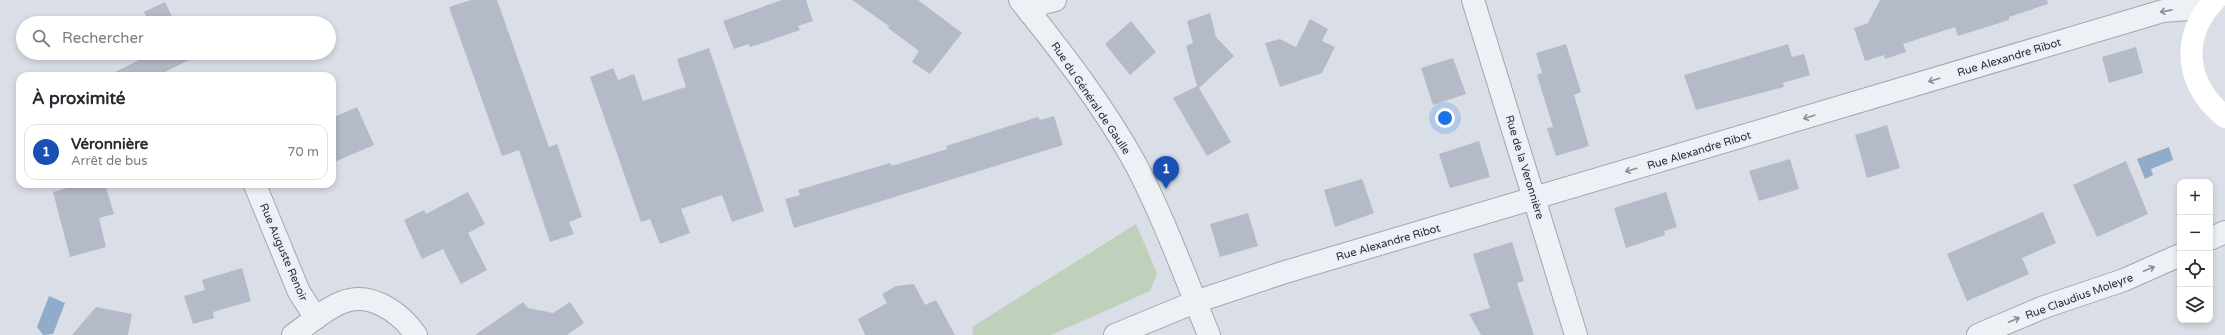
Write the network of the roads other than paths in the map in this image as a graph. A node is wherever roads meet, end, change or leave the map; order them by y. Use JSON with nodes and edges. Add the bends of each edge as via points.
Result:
{"nodes":[{"id":1,"x":1055,"y":0,"type":"edge"},
{"id":2,"x":1473,"y":0,"type":"edge"},
{"id":3,"x":2210,"y":6,"type":"edge"},
{"id":4,"x":1025,"y":7,"type":"edge"},
{"id":5,"x":2225,"y":118,"type":"edge"},
{"id":6,"x":256,"y":188,"type":"edge"},
{"id":7,"x":1534,"y":199,"type":"junction"},
{"id":8,"x":2225,"y":232,"type":"edge"},
{"id":9,"x":2213,"y":238,"type":"edge"},
{"id":10,"x":2177,"y":256,"type":"edge"},
{"id":11,"x":1195,"y":302,"type":"junction"},
{"id":12,"x":316,"y":318,"type":"junction"},
{"id":13,"x":293,"y":335,"type":"edge"},
{"id":14,"x":416,"y":335,"type":"edge"},
{"id":15,"x":1115,"y":335,"type":"edge"},
{"id":16,"x":1209,"y":335,"type":"edge"},
{"id":17,"x":1576,"y":335,"type":"edge"},
{"id":18,"x":1978,"y":335,"type":"edge"}],
"edges":[{"from":1,"to":4,"type":"street"},
{"from":2,"to":7,"type":"street","name":"Rue de la Veronnière"},
{"from":3,"to":5,"type":"main road","via":[[2194,33],[2192,60],[2198,86],[2210,105]]},
{"from":3,"to":7,"type":"street","name":"Rue Alexandre Ribot","one_way":true,"via":[[2163,11]]},
{"from":4,"to":11,"type":"street","name":"Rue du Général de Gaulle","via":[[1107,118],[1134,162],[1156,206]]},
{"from":6,"to":12,"type":"street","name":"Rue Auguste Renoir","via":[[298,292]]},
{"from":7,"to":11,"type":"street","name":"Rue Alexandre Ribot","via":[[1282,273]]},
{"from":7,"to":17,"type":"street","name":"Rue de la Veronnière"},
{"from":8,"to":9,"type":"street"},
{"from":18,"to":10,"type":"street","name":"Rue Claudius Moleyre","one_way":true,"via":[[2044,307],[2124,280]]},
{"from":11,"to":15,"type":"street","name":"Rue Alexandre Ribot"},
{"from":11,"to":16,"type":"street","name":"Rue du Général de Gaulle"},
{"from":12,"to":13,"type":"street"},
{"from":12,"to":14,"type":"street","via":[[344,302],[365,300],[390,308],[407,321]]}]}
